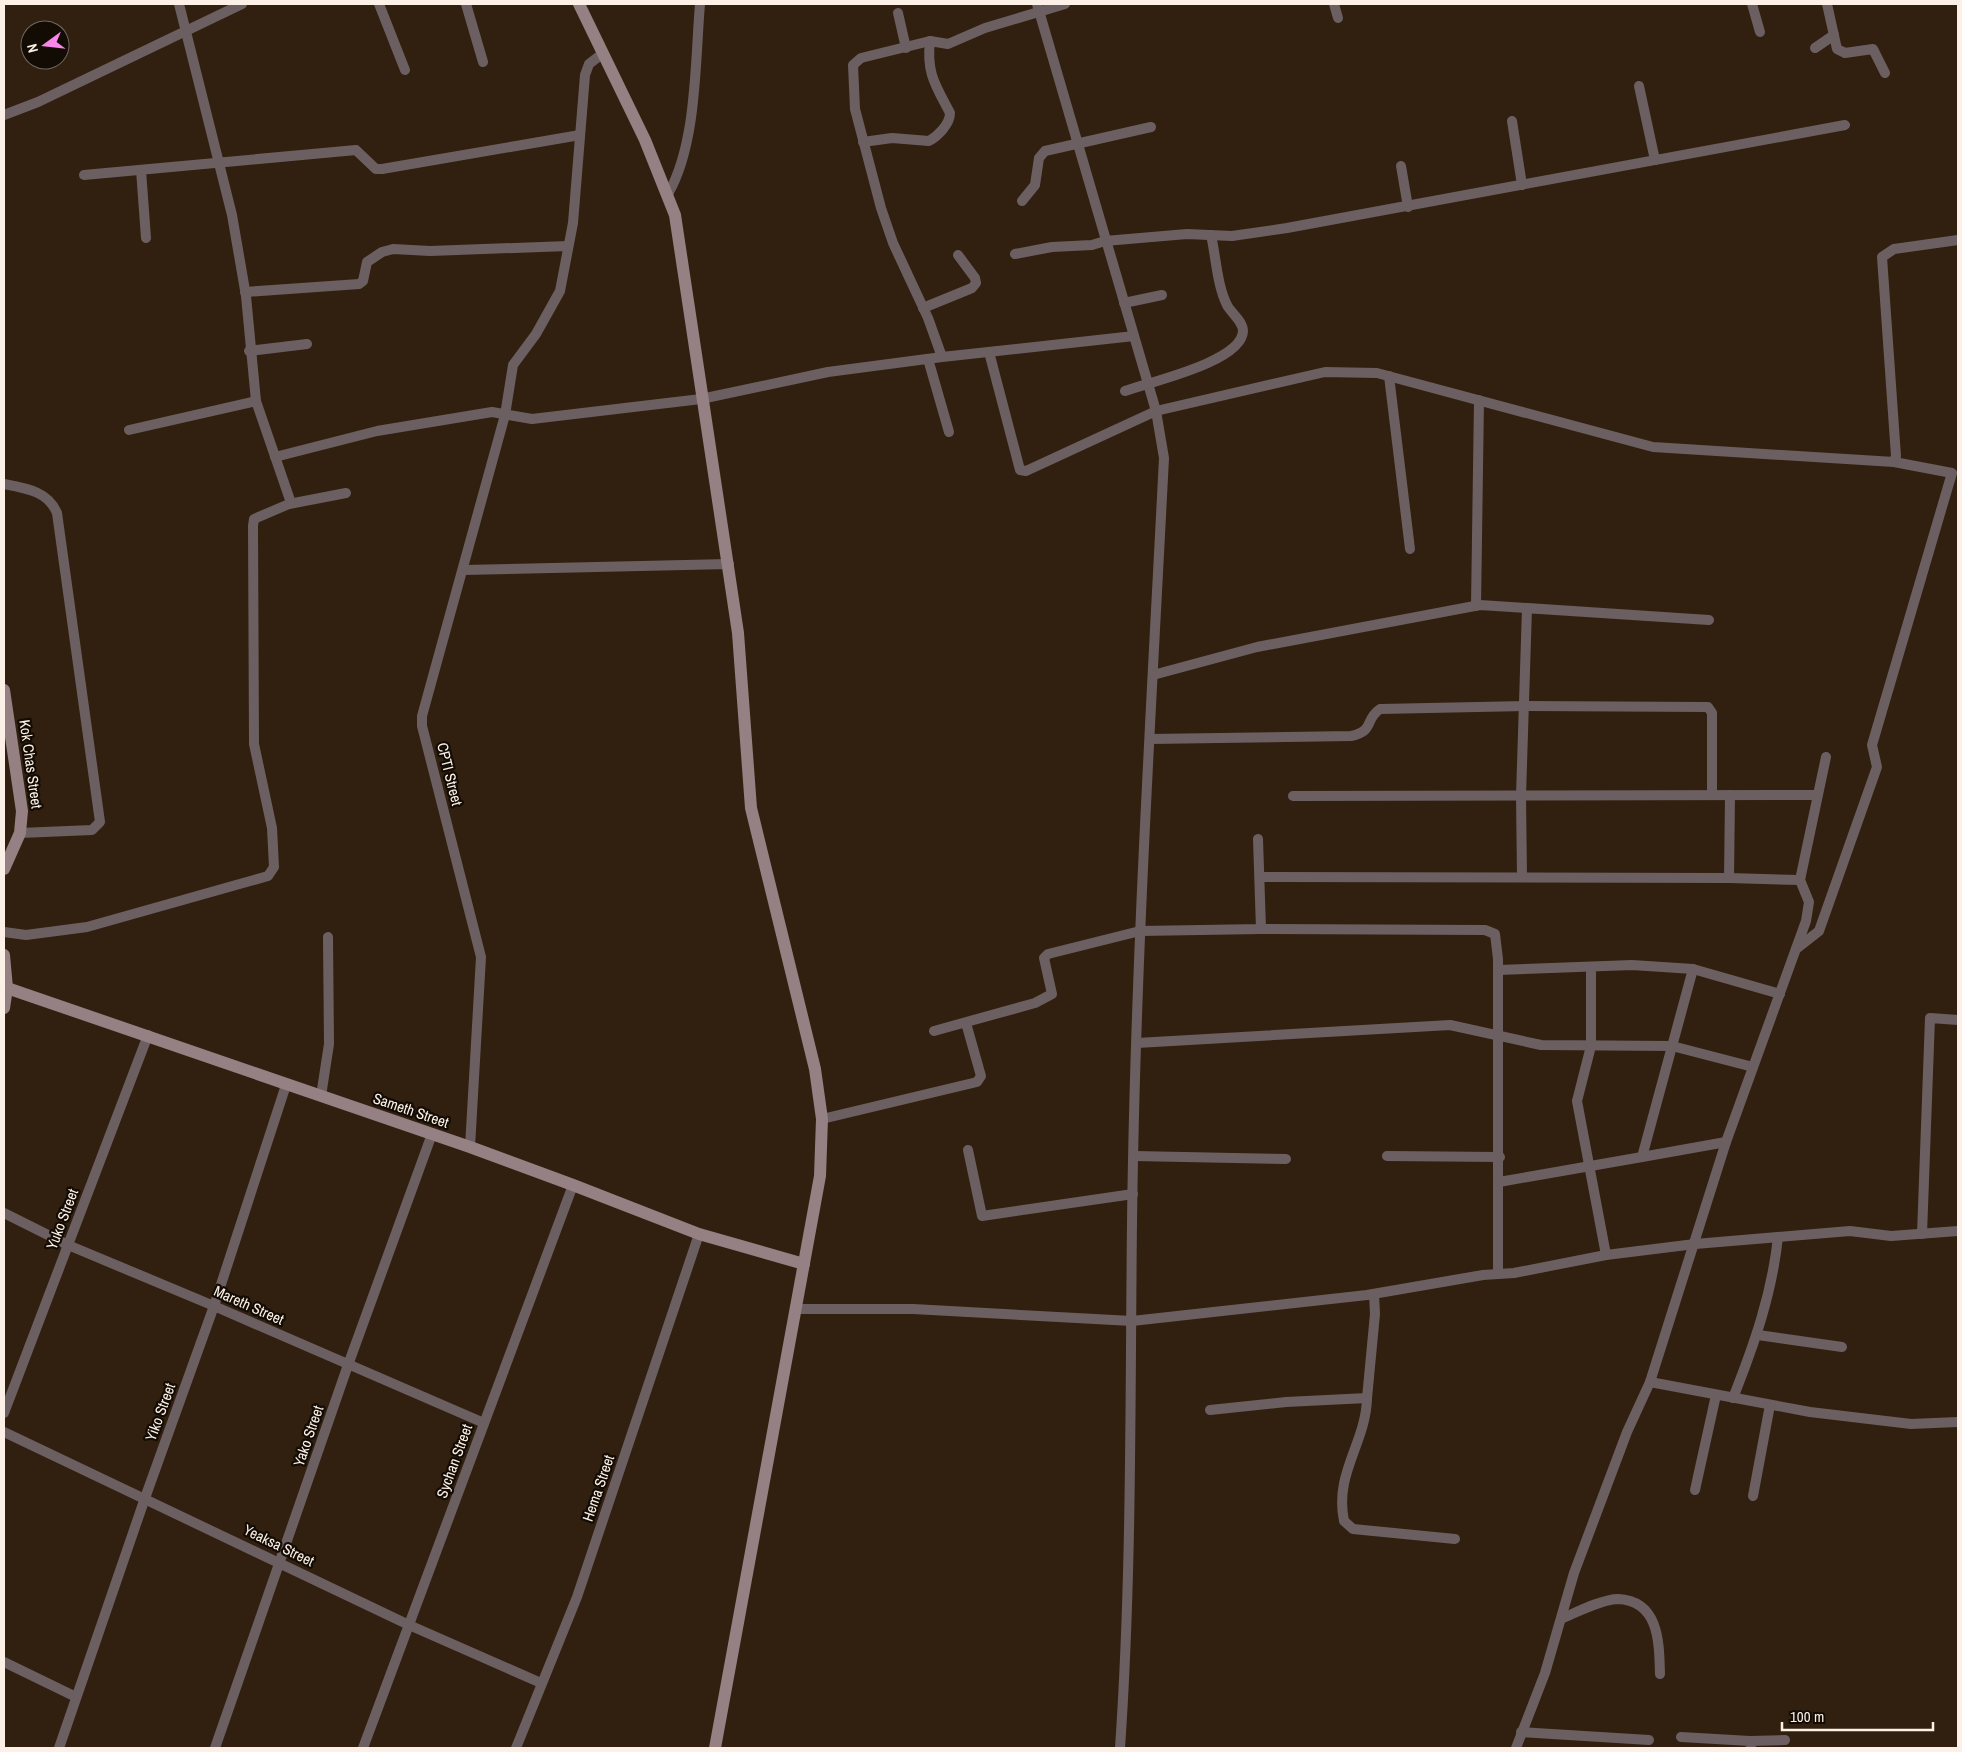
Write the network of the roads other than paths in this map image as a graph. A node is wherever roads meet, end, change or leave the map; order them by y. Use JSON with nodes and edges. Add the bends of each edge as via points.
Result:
{"nodes":[{"id":1,"x":180,"y":4,"type":"edge"},
{"id":2,"x":242,"y":4,"type":"edge"},
{"id":3,"x":379,"y":4,"type":"edge"},
{"id":4,"x":466,"y":4,"type":"edge"},
{"id":5,"x":579,"y":4,"type":"edge"},
{"id":6,"x":700,"y":4,"type":"edge"},
{"id":7,"x":1065,"y":4,"type":"edge"},
{"id":8,"x":1334,"y":4,"type":"edge"},
{"id":9,"x":1752,"y":4,"type":"edge"},
{"id":10,"x":1827,"y":4,"type":"edge"},
{"id":11,"x":1038,"y":8,"type":"edge"},
{"id":12,"x":898,"y":13,"type":"dead end"},
{"id":13,"x":1338,"y":18,"type":"dead end"},
{"id":14,"x":186,"y":30,"type":"junction"},
{"id":15,"x":1760,"y":32,"type":"dead end"},
{"id":16,"x":1834,"y":35,"type":"junction"},
{"id":17,"x":930,"y":41,"type":"junction"},
{"id":18,"x":906,"y":48,"type":"junction"},
{"id":19,"x":1815,"y":48,"type":"dead end"},
{"id":20,"x":602,"y":54,"type":"junction"},
{"id":21,"x":483,"y":62,"type":"dead end"},
{"id":22,"x":405,"y":70,"type":"dead end"},
{"id":23,"x":1885,"y":73,"type":"dead end"},
{"id":24,"x":1639,"y":86,"type":"dead end"},
{"id":25,"x":4,"y":115,"type":"edge"},
{"id":26,"x":1512,"y":120,"type":"dead end"},
{"id":27,"x":1845,"y":125,"type":"dead end"},
{"id":28,"x":1151,"y":127,"type":"dead end"},
{"id":29,"x":580,"y":135,"type":"junction"},
{"id":30,"x":863,"y":142,"type":"junction"},
{"id":31,"x":1076,"y":142,"type":"junction"},
{"id":32,"x":1656,"y":160,"type":"junction"},
{"id":33,"x":220,"y":162,"type":"junction"},
{"id":34,"x":1401,"y":166,"type":"dead end"},
{"id":35,"x":141,"y":170,"type":"junction"},
{"id":36,"x":84,"y":175,"type":"dead end"},
{"id":37,"x":1522,"y":185,"type":"junction"},
{"id":38,"x":668,"y":194,"type":"junction"},
{"id":39,"x":1022,"y":201,"type":"dead end"},
{"id":40,"x":1408,"y":207,"type":"junction"},
{"id":41,"x":1211,"y":234,"type":"junction"},
{"id":42,"x":146,"y":238,"type":"dead end"},
{"id":43,"x":1105,"y":240,"type":"junction"},
{"id":44,"x":1958,"y":240,"type":"edge"},
{"id":45,"x":568,"y":246,"type":"junction"},
{"id":46,"x":1015,"y":254,"type":"dead end"},
{"id":47,"x":958,"y":255,"type":"dead end"},
{"id":48,"x":245,"y":292,"type":"junction"},
{"id":49,"x":1162,"y":295,"type":"dead end"},
{"id":50,"x":1124,"y":303,"type":"junction"},
{"id":51,"x":923,"y":308,"type":"junction"},
{"id":52,"x":1134,"y":336,"type":"junction"},
{"id":53,"x":307,"y":344,"type":"dead end"},
{"id":54,"x":249,"y":351,"type":"junction"},
{"id":55,"x":989,"y":352,"type":"junction"},
{"id":56,"x":942,"y":356,"type":"junction"},
{"id":57,"x":928,"y":359,"type":"junction"},
{"id":58,"x":1389,"y":376,"type":"junction"},
{"id":59,"x":1148,"y":383,"type":"junction"},
{"id":60,"x":1125,"y":391,"type":"dead end"},
{"id":61,"x":701,"y":399,"type":"junction"},
{"id":62,"x":1479,"y":400,"type":"junction"},
{"id":63,"x":256,"y":401,"type":"junction"},
{"id":64,"x":1156,"y":411,"type":"junction"},
{"id":65,"x":505,"y":415,"type":"junction"},
{"id":66,"x":129,"y":430,"type":"dead end"},
{"id":67,"x":948,"y":432,"type":"dead end"},
{"id":68,"x":275,"y":457,"type":"junction"},
{"id":69,"x":1894,"y":462,"type":"junction"},
{"id":70,"x":1955,"y":473,"type":"edge"},
{"id":71,"x":4,"y":484,"type":"edge"},
{"id":72,"x":346,"y":493,"type":"dead end"},
{"id":73,"x":289,"y":504,"type":"junction"},
{"id":74,"x":1410,"y":549,"type":"dead end"},
{"id":75,"x":729,"y":564,"type":"junction"},
{"id":76,"x":463,"y":570,"type":"junction"},
{"id":77,"x":1476,"y":606,"type":"junction"},
{"id":78,"x":1527,"y":608,"type":"junction"},
{"id":79,"x":1709,"y":620,"type":"dead end"},
{"id":80,"x":1153,"y":675,"type":"junction"},
{"id":81,"x":4,"y":690,"type":"edge"},
{"id":82,"x":1526,"y":706,"type":"junction"},
{"id":83,"x":1150,"y":738,"type":"junction"},
{"id":84,"x":1826,"y":757,"type":"dead end"},
{"id":85,"x":1712,"y":795,"type":"junction"},
{"id":86,"x":1730,"y":795,"type":"junction"},
{"id":87,"x":1816,"y":795,"type":"junction"},
{"id":88,"x":1293,"y":796,"type":"dead end"},
{"id":89,"x":1521,"y":796,"type":"junction"},
{"id":90,"x":20,"y":833,"type":"junction"},
{"id":91,"x":1258,"y":839,"type":"dead end"},
{"id":92,"x":4,"y":869,"type":"edge"},
{"id":93,"x":1260,"y":877,"type":"junction"},
{"id":94,"x":1522,"y":877,"type":"junction"},
{"id":95,"x":1729,"y":878,"type":"junction"},
{"id":96,"x":1800,"y":880,"type":"junction"},
{"id":97,"x":1261,"y":929,"type":"junction"},
{"id":98,"x":1140,"y":931,"type":"junction"},
{"id":99,"x":4,"y":932,"type":"edge"},
{"id":100,"x":328,"y":938,"type":"dead end"},
{"id":101,"x":1796,"y":949,"type":"junction"},
{"id":102,"x":4,"y":955,"type":"edge"},
{"id":103,"x":1591,"y":967,"type":"junction"},
{"id":104,"x":1693,"y":969,"type":"junction"},
{"id":105,"x":1498,"y":970,"type":"junction"},
{"id":106,"x":8,"y":988,"type":"junction"},
{"id":107,"x":1780,"y":994,"type":"junction"},
{"id":108,"x":4,"y":1008,"type":"edge"},
{"id":109,"x":1958,"y":1020,"type":"edge"},
{"id":110,"x":966,"y":1023,"type":"junction"},
{"id":111,"x":934,"y":1031,"type":"dead end"},
{"id":112,"x":148,"y":1035,"type":"junction"},
{"id":113,"x":1499,"y":1036,"type":"junction"},
{"id":114,"x":1137,"y":1044,"type":"junction"},
{"id":115,"x":1591,"y":1046,"type":"junction"},
{"id":116,"x":1672,"y":1046,"type":"junction"},
{"id":117,"x":1753,"y":1067,"type":"junction"},
{"id":118,"x":286,"y":1086,"type":"junction"},
{"id":119,"x":321,"y":1096,"type":"junction"},
{"id":120,"x":822,"y":1119,"type":"junction"},
{"id":121,"x":432,"y":1134,"type":"junction"},
{"id":122,"x":1726,"y":1142,"type":"junction"},
{"id":123,"x":470,"y":1147,"type":"junction"},
{"id":124,"x":968,"y":1150,"type":"dead end"},
{"id":125,"x":1134,"y":1156,"type":"junction"},
{"id":126,"x":1387,"y":1156,"type":"dead end"},
{"id":127,"x":1500,"y":1157,"type":"junction"},
{"id":128,"x":1642,"y":1157,"type":"junction"},
{"id":129,"x":1286,"y":1159,"type":"dead end"},
{"id":130,"x":1589,"y":1166,"type":"junction"},
{"id":131,"x":1499,"y":1182,"type":"junction"},
{"id":132,"x":574,"y":1184,"type":"junction"},
{"id":133,"x":1133,"y":1194,"type":"junction"},
{"id":134,"x":4,"y":1213,"type":"edge"},
{"id":135,"x":1958,"y":1231,"type":"edge"},
{"id":136,"x":699,"y":1234,"type":"junction"},
{"id":137,"x":1922,"y":1234,"type":"junction"},
{"id":138,"x":1778,"y":1237,"type":"junction"},
{"id":139,"x":1695,"y":1244,"type":"junction"},
{"id":140,"x":68,"y":1245,"type":"junction"},
{"id":141,"x":1606,"y":1255,"type":"junction"},
{"id":142,"x":804,"y":1264,"type":"junction"},
{"id":143,"x":1498,"y":1274,"type":"junction"},
{"id":144,"x":1374,"y":1294,"type":"junction"},
{"id":145,"x":214,"y":1306,"type":"junction"},
{"id":146,"x":795,"y":1309,"type":"junction"},
{"id":147,"x":1132,"y":1321,"type":"junction"},
{"id":148,"x":1758,"y":1335,"type":"junction"},
{"id":149,"x":1842,"y":1347,"type":"dead end"},
{"id":150,"x":348,"y":1364,"type":"junction"},
{"id":151,"x":1650,"y":1382,"type":"junction"},
{"id":152,"x":1716,"y":1395,"type":"junction"},
{"id":153,"x":1367,"y":1398,"type":"junction"},
{"id":154,"x":1733,"y":1398,"type":"junction"},
{"id":155,"x":1770,"y":1405,"type":"junction"},
{"id":156,"x":1210,"y":1410,"type":"dead end"},
{"id":157,"x":4,"y":1413,"type":"edge"},
{"id":158,"x":1958,"y":1422,"type":"edge"},
{"id":159,"x":484,"y":1423,"type":"junction"},
{"id":160,"x":4,"y":1432,"type":"edge"},
{"id":161,"x":1695,"y":1490,"type":"dead end"},
{"id":162,"x":1753,"y":1496,"type":"dead end"},
{"id":163,"x":145,"y":1498,"type":"junction"},
{"id":164,"x":1455,"y":1539,"type":"dead end"},
{"id":165,"x":281,"y":1562,"type":"junction"},
{"id":166,"x":1563,"y":1618,"type":"junction"},
{"id":167,"x":410,"y":1625,"type":"junction"},
{"id":168,"x":4,"y":1662,"type":"edge"},
{"id":169,"x":1660,"y":1674,"type":"dead end"},
{"id":170,"x":541,"y":1683,"type":"junction"},
{"id":171,"x":76,"y":1697,"type":"junction"},
{"id":172,"x":1521,"y":1732,"type":"junction"},
{"id":173,"x":1681,"y":1737,"type":"dead end"},
{"id":174,"x":1649,"y":1740,"type":"dead end"},
{"id":175,"x":1785,"y":1740,"type":"dead end"},
{"id":176,"x":1708,"y":1743,"type":"edge"},
{"id":177,"x":1750,"y":1744,"type":"edge"},
{"id":178,"x":59,"y":1748,"type":"edge"},
{"id":179,"x":216,"y":1748,"type":"edge"},
{"id":180,"x":363,"y":1748,"type":"edge"},
{"id":181,"x":516,"y":1748,"type":"edge"},
{"id":182,"x":715,"y":1748,"type":"edge"},
{"id":183,"x":1120,"y":1748,"type":"edge"},
{"id":184,"x":1516,"y":1748,"type":"edge"}],
"edges":[{"from":1,"to":14,"type":"street"},
{"from":2,"to":14,"type":"street"},
{"from":3,"to":22,"type":"street"},
{"from":4,"to":21,"type":"street"},
{"from":5,"to":20,"type":"street"},
{"from":6,"to":38,"type":"street","via":[[689,133],[679,175]]},
{"from":7,"to":11,"type":"street"},
{"from":8,"to":13,"type":"street"},
{"from":9,"to":15,"type":"street"},
{"from":10,"to":16,"type":"street"},
{"from":11,"to":17,"type":"street","via":[[948,44]]},
{"from":11,"to":31,"type":"street"},
{"from":12,"to":18,"type":"street"},
{"from":14,"to":25,"type":"street","via":[[38,102]]},
{"from":14,"to":33,"type":"street"},
{"from":16,"to":19,"type":"street"},
{"from":16,"to":23,"type":"street","via":[[1837,49],[1841,52],[1873,49]]},
{"from":17,"to":18,"type":"street"},
{"from":17,"to":30,"type":"street","via":[[931,76],[950,119],[929,141],[892,138]]},
{"from":18,"to":30,"type":"street","via":[[861,58],[853,65],[854,109]]},
{"from":20,"to":29,"type":"street","name":"CPTI Street","via":[[586,68]]},
{"from":20,"to":38,"type":"street"},
{"from":24,"to":32,"type":"street"},
{"from":26,"to":37,"type":"street"},
{"from":27,"to":32,"type":"street"},
{"from":28,"to":31,"type":"street"},
{"from":29,"to":33,"type":"street","via":[[382,169],[376,169],[356,150]]},
{"from":29,"to":45,"type":"street","name":"CPTI Street"},
{"from":30,"to":51,"type":"street","via":[[886,225]]},
{"from":31,"to":39,"type":"street","via":[[1045,151],[1039,158],[1035,184]]},
{"from":31,"to":43,"type":"street"},
{"from":32,"to":37,"type":"street"},
{"from":33,"to":35,"type":"street"},
{"from":33,"to":48,"type":"street"},
{"from":34,"to":40,"type":"street"},
{"from":35,"to":36,"type":"street"},
{"from":35,"to":42,"type":"street"},
{"from":37,"to":40,"type":"street"},
{"from":38,"to":61,"type":"street","via":[[681,246]]},
{"from":40,"to":41,"type":"street","via":[[1232,236]]},
{"from":41,"to":43,"type":"street"},
{"from":41,"to":59,"type":"street","via":[[1222,294],[1242,325],[1240,340],[1215,360]]},
{"from":43,"to":46,"type":"street","via":[[1092,245],[1052,247]]},
{"from":43,"to":50,"type":"street"},
{"from":44,"to":69,"type":"street","via":[[1894,249],[1882,257]]},
{"from":45,"to":48,"type":"street","via":[[430,251],[393,249],[367,262],[359,284]]},
{"from":45,"to":65,"type":"street","name":"CPTI Street","via":[[560,291],[536,334],[513,365]]},
{"from":47,"to":51,"type":"street","via":[[976,278],[976,283],[972,288]]},
{"from":48,"to":54,"type":"street"},
{"from":49,"to":50,"type":"street"},
{"from":50,"to":52,"type":"street"},
{"from":51,"to":56,"type":"street"},
{"from":52,"to":55,"type":"street"},
{"from":52,"to":59,"type":"street"},
{"from":53,"to":54,"type":"street"},
{"from":54,"to":63,"type":"street"},
{"from":55,"to":56,"type":"street"},
{"from":55,"to":64,"type":"street","via":[[1020,470],[1026,471]]},
{"from":56,"to":57,"type":"street"},
{"from":57,"to":61,"type":"street","via":[[828,372]]},
{"from":57,"to":67,"type":"street"},
{"from":58,"to":62,"type":"street"},
{"from":58,"to":64,"type":"street","via":[[1325,372]]},
{"from":58,"to":74,"type":"street"},
{"from":59,"to":60,"type":"street"},
{"from":59,"to":64,"type":"street"},
{"from":61,"to":65,"type":"street","via":[[532,419]]},
{"from":61,"to":75,"type":"street"},
{"from":62,"to":69,"type":"street","via":[[1653,447]]},
{"from":62,"to":77,"type":"street"},
{"from":63,"to":66,"type":"street"},
{"from":63,"to":68,"type":"street"},
{"from":64,"to":80,"type":"street","via":[[1164,458]]},
{"from":65,"to":68,"type":"street","via":[[492,412],[377,431]]},
{"from":65,"to":76,"type":"street","name":"CPTI Street"},
{"from":68,"to":73,"type":"street","via":[[290,497]]},
{"from":69,"to":70,"type":"street"},
{"from":70,"to":101,"type":"street","via":[[1872,745],[1877,767],[1819,931]]},
{"from":71,"to":90,"type":"street","via":[[40,493],[58,513],[100,822],[92,830]]},
{"from":72,"to":73,"type":"street"},
{"from":73,"to":99,"type":"street","via":[[259,515],[253,526],[254,744],[272,828],[274,867],[268,876],[87,927],[26,935]]},
{"from":75,"to":76,"type":"street"},
{"from":75,"to":120,"type":"street","via":[[738,633],[751,808],[815,1069]]},
{"from":76,"to":123,"type":"street","name":"CPTI Street","via":[[421,722],[481,957]]},
{"from":77,"to":78,"type":"street"},
{"from":77,"to":80,"type":"street","via":[[1257,647]]},
{"from":78,"to":79,"type":"street"},
{"from":78,"to":82,"type":"street"},
{"from":80,"to":83,"type":"street"},
{"from":81,"to":90,"type":"street","name":"Kok Chas Street","via":[[22,811]]},
{"from":82,"to":83,"type":"street","via":[[1380,709],[1373,714],[1368,729],[1351,736]]},
{"from":82,"to":85,"type":"street","via":[[1708,707],[1712,713]]},
{"from":82,"to":89,"type":"street"},
{"from":83,"to":98,"type":"street"},
{"from":84,"to":87,"type":"street"},
{"from":85,"to":86,"type":"street"},
{"from":85,"to":89,"type":"street"},
{"from":86,"to":87,"type":"street"},
{"from":86,"to":95,"type":"street"},
{"from":87,"to":96,"type":"street"},
{"from":88,"to":89,"type":"street"},
{"from":89,"to":94,"type":"street"},
{"from":90,"to":92,"type":"street","name":"Kok Chas Street"},
{"from":91,"to":93,"type":"street"},
{"from":93,"to":94,"type":"street"},
{"from":93,"to":97,"type":"street"},
{"from":94,"to":95,"type":"street"},
{"from":95,"to":96,"type":"street"},
{"from":96,"to":101,"type":"street","via":[[1808,911]]},
{"from":97,"to":98,"type":"street"},
{"from":97,"to":105,"type":"street","via":[[1485,930],[1494,934]]},
{"from":98,"to":110,"type":"street","via":[[1048,954],[1044,958],[1050,996]]},
{"from":98,"to":114,"type":"street"},
{"from":100,"to":119,"type":"street","via":[[329,1044]]},
{"from":101,"to":107,"type":"street"},
{"from":102,"to":106,"type":"street"},
{"from":103,"to":104,"type":"street"},
{"from":103,"to":105,"type":"street"},
{"from":103,"to":115,"type":"street"},
{"from":104,"to":107,"type":"street"},
{"from":104,"to":116,"type":"street"},
{"from":105,"to":113,"type":"street"},
{"from":106,"to":108,"type":"street"},
{"from":106,"to":112,"type":"street","name":"Sameth Street"},
{"from":107,"to":117,"type":"street"},
{"from":109,"to":137,"type":"street","via":[[1930,1018]]},
{"from":110,"to":111,"type":"street"},
{"from":110,"to":120,"type":"street","via":[[981,1076],[977,1082]]},
{"from":112,"to":118,"type":"street","name":"Sameth Street"},
{"from":112,"to":140,"type":"street","name":"Yuko Street"},
{"from":113,"to":114,"type":"street","via":[[1450,1025]]},
{"from":113,"to":115,"type":"street","via":[[1541,1045]]},
{"from":113,"to":127,"type":"street"},
{"from":114,"to":125,"type":"street"},
{"from":115,"to":116,"type":"street"},
{"from":115,"to":130,"type":"street","via":[[1576,1101]]},
{"from":116,"to":117,"type":"street"},
{"from":116,"to":128,"type":"street"},
{"from":117,"to":122,"type":"street"},
{"from":118,"to":119,"type":"street","name":"Sameth Street"},
{"from":118,"to":145,"type":"street","name":"Yiko Street"},
{"from":119,"to":121,"type":"street","name":"Sameth Street"},
{"from":120,"to":142,"type":"street","via":[[820,1176]]},
{"from":121,"to":123,"type":"street","name":"Sameth Street"},
{"from":121,"to":150,"type":"street","name":"Yako Street"},
{"from":122,"to":128,"type":"street"},
{"from":122,"to":139,"type":"street"},
{"from":123,"to":132,"type":"street","name":"Sameth Street"},
{"from":124,"to":133,"type":"street","via":[[982,1216]]},
{"from":125,"to":129,"type":"street"},
{"from":125,"to":133,"type":"street"},
{"from":126,"to":127,"type":"street"},
{"from":127,"to":131,"type":"street"},
{"from":128,"to":130,"type":"street"},
{"from":130,"to":131,"type":"street"},
{"from":130,"to":141,"type":"street"},
{"from":131,"to":143,"type":"street"},
{"from":132,"to":136,"type":"street","name":"Sameth Street"},
{"from":132,"to":159,"type":"street","name":"Sychan Street"},
{"from":133,"to":147,"type":"street"},
{"from":134,"to":140,"type":"street","name":"Mareth Street"},
{"from":135,"to":137,"type":"street"},
{"from":136,"to":142,"type":"street","name":"Sameth Street"},
{"from":136,"to":170,"type":"street","name":"Hema Street","via":[[577,1597]]},
{"from":137,"to":138,"type":"street","via":[[1891,1236],[1850,1230]]},
{"from":138,"to":139,"type":"street"},
{"from":138,"to":148,"type":"street"},
{"from":139,"to":141,"type":"street"},
{"from":139,"to":151,"type":"street"},
{"from":140,"to":145,"type":"street","name":"Mareth Street"},
{"from":140,"to":157,"type":"street","name":"Yuko Street"},
{"from":141,"to":143,"type":"street"},
{"from":142,"to":146,"type":"street"},
{"from":143,"to":144,"type":"street"},
{"from":144,"to":147,"type":"street"},
{"from":144,"to":153,"type":"street"},
{"from":145,"to":150,"type":"street","name":"Mareth Street"},
{"from":145,"to":163,"type":"street","name":"Yiko Street"},
{"from":146,"to":147,"type":"street","via":[[913,1309]]},
{"from":146,"to":182,"type":"street"},
{"from":147,"to":183,"type":"street","via":[[1126,1648]]},
{"from":148,"to":149,"type":"street"},
{"from":148,"to":154,"type":"street"},
{"from":150,"to":159,"type":"street","name":"Mareth Street"},
{"from":150,"to":165,"type":"street","name":"Yako Street"},
{"from":151,"to":152,"type":"street"},
{"from":151,"to":166,"type":"street","via":[[1627,1432],[1574,1573]]},
{"from":152,"to":154,"type":"street"},
{"from":152,"to":161,"type":"street"},
{"from":153,"to":156,"type":"street"},
{"from":153,"to":164,"type":"street","via":[[1363,1430],[1344,1478],[1344,1522],[1353,1529]]},
{"from":154,"to":155,"type":"street"},
{"from":155,"to":158,"type":"street","via":[[1911,1424]]},
{"from":155,"to":162,"type":"street"},
{"from":159,"to":167,"type":"street","name":"Sychan Street"},
{"from":160,"to":163,"type":"street","name":"Yeaksa Street"},
{"from":163,"to":165,"type":"street","name":"Yeaksa Street"},
{"from":163,"to":171,"type":"street","name":"Yiko Street"},
{"from":165,"to":167,"type":"street","name":"Yeaksa Street"},
{"from":165,"to":179,"type":"street","name":"Yako Street"},
{"from":166,"to":169,"type":"street","via":[[1617,1599],[1639,1607],[1656,1627],[1659,1636]]},
{"from":166,"to":172,"type":"street"},
{"from":167,"to":170,"type":"street","name":"Yeaksa Street"},
{"from":167,"to":180,"type":"street","name":"Sychan Street"},
{"from":168,"to":171,"type":"street"},
{"from":170,"to":181,"type":"street","name":"Hema Street"},
{"from":171,"to":178,"type":"street","name":"Yiko Street"},
{"from":172,"to":174,"type":"street"},
{"from":172,"to":184,"type":"street"},
{"from":173,"to":176,"type":"street"},
{"from":175,"to":177,"type":"street"},
{"from":176,"to":177,"type":"street"}]}
